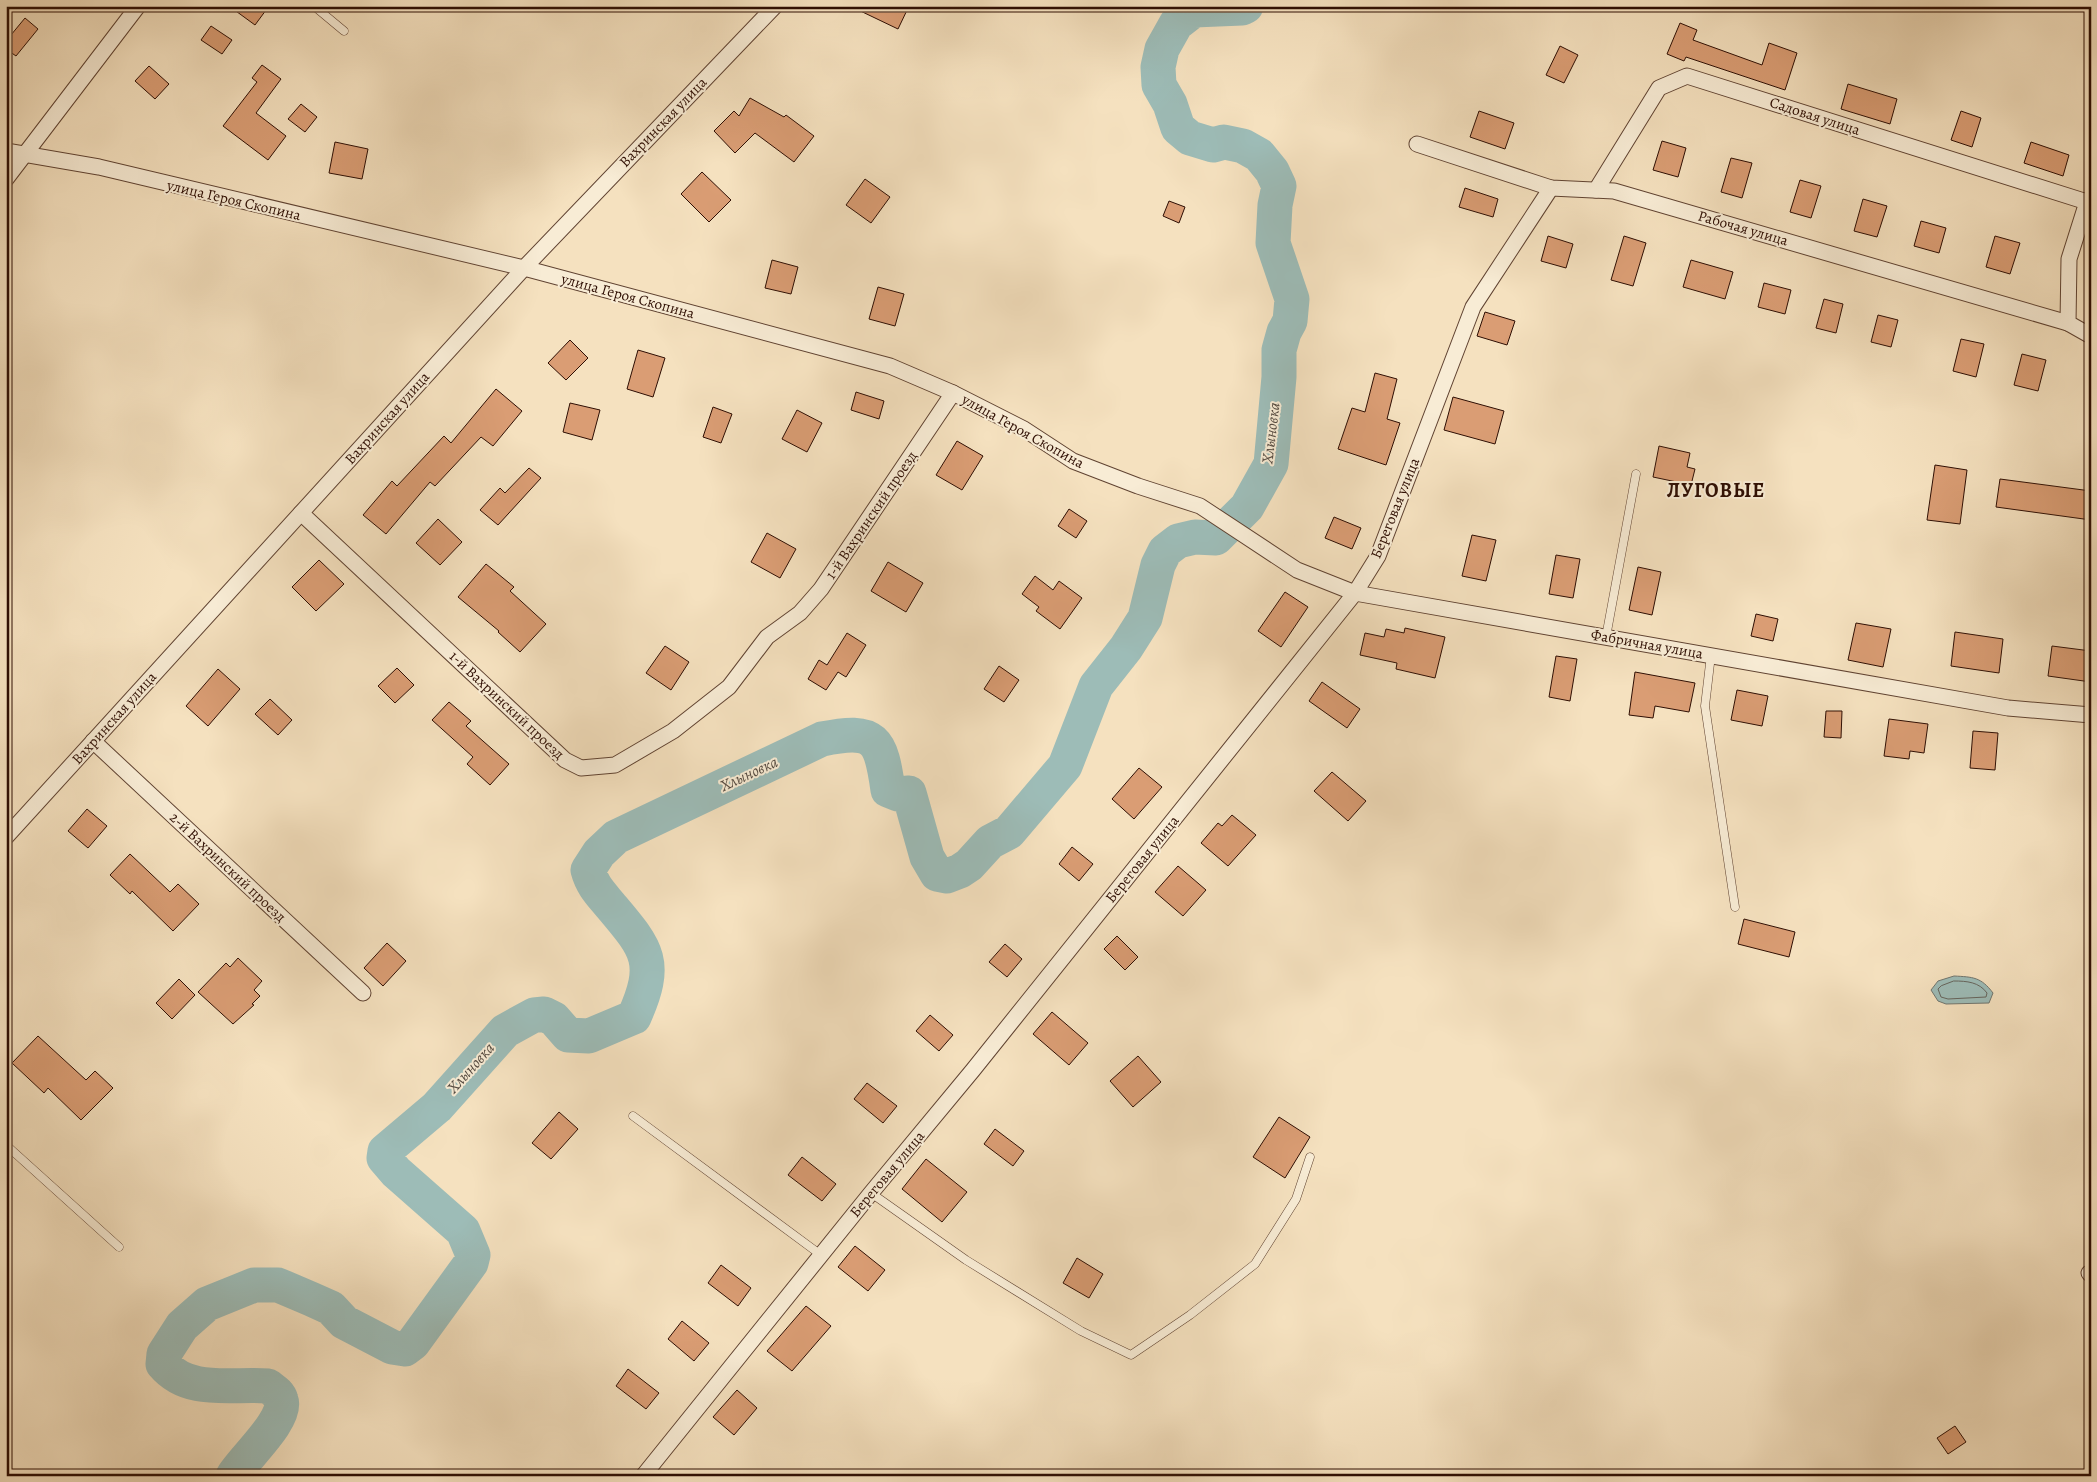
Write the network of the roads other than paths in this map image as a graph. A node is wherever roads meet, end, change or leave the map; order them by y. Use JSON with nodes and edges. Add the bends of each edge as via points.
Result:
{"nodes":[{"id":1,"x":138,"y":6,"type":"edge"},
{"id":2,"x":314,"y":6,"type":"edge"},
{"id":3,"x":775,"y":6,"type":"edge"},
{"id":4,"x":344,"y":31,"type":"dead end"},
{"id":5,"x":1416,"y":144,"type":"dead end"},
{"id":6,"x":6,"y":152,"type":"edge"},
{"id":7,"x":23,"y":154,"type":"junction"},
{"id":8,"x":6,"y":178,"type":"edge"},
{"id":9,"x":1551,"y":188,"type":"junction"},
{"id":10,"x":1596,"y":190,"type":"junction"},
{"id":11,"x":2089,"y":200,"type":"edge"},
{"id":12,"x":524,"y":268,"type":"junction"},
{"id":13,"x":2068,"y":323,"type":"junction"},
{"id":14,"x":2091,"y":336,"type":"edge"},
{"id":15,"x":953,"y":393,"type":"junction"},
{"id":16,"x":1636,"y":474,"type":"dead end"},
{"id":17,"x":301,"y":513,"type":"junction"},
{"id":18,"x":1221,"y":519,"type":"joint"},
{"id":19,"x":1355,"y":593,"type":"junction"},
{"id":20,"x":1606,"y":637,"type":"junction"},
{"id":21,"x":1711,"y":656,"type":"junction"},
{"id":22,"x":2091,"y":715,"type":"edge"},
{"id":23,"x":93,"y":741,"type":"junction"},
{"id":24,"x":6,"y":837,"type":"edge"},
{"id":25,"x":1735,"y":907,"type":"dead end"},
{"id":26,"x":363,"y":993,"type":"dead end"},
{"id":27,"x":633,"y":1116,"type":"dead end"},
{"id":28,"x":6,"y":1145,"type":"edge"},
{"id":29,"x":1310,"y":1158,"type":"dead end"},
{"id":30,"x":871,"y":1193,"type":"junction"},
{"id":31,"x":119,"y":1247,"type":"dead end"},
{"id":32,"x":821,"y":1255,"type":"junction"},
{"id":33,"x":643,"y":1476,"type":"edge"}],
"edges":[{"from":1,"to":7,"type":"street"},
{"from":2,"to":4,"type":"lane"},
{"from":3,"to":12,"type":"street","name":"Вахринская улица"},
{"from":5,"to":9,"type":"street","name":"Рабочая улица"},
{"from":6,"to":7,"type":"street","name":"улица Героя Скопина"},
{"from":7,"to":8,"type":"street"},
{"from":7,"to":12,"type":"street","name":"улица Героя Скопина","via":[[99,167]]},
{"from":9,"to":10,"type":"street","name":"Рабочая улица"},
{"from":9,"to":19,"type":"street","name":"Береговая улица","via":[[1473,307],[1378,556]]},
{"from":10,"to":11,"type":"street","name":"Садовая улица","via":[[1659,88],[1687,76]]},
{"from":10,"to":13,"type":"street","name":"Рабочая улица","via":[[1614,191]]},
{"from":11,"to":13,"type":"street","via":[[2070,259]]},
{"from":12,"to":15,"type":"street","name":"улица Героя Скопина","via":[[890,366]]},
{"from":12,"to":17,"type":"street","name":"Вахринская улица"},
{"from":13,"to":14,"type":"street","name":"Рабочая улица"},
{"from":15,"to":17,"type":"street","name":"1-й Вахринский проезд","via":[[821,589],[800,613],[767,637],[729,687],[673,731],[614,765],[581,768],[565,760]]},
{"from":15,"to":18,"type":"street","name":"улица Героя Скопина","via":[[1024,429],[1073,461],[1200,506]]},
{"from":16,"to":20,"type":"lane"},
{"from":17,"to":23,"type":"street","name":"Вахринская улица"},
{"from":18,"to":19,"type":"street","name":"Фабричная улица","via":[[1297,570]]},
{"from":19,"to":20,"type":"street","name":"Фабричная улица"},
{"from":19,"to":30,"type":"street","name":"Береговая улица"},
{"from":20,"to":21,"type":"street","name":"Фабричная улица"},
{"from":21,"to":22,"type":"street","name":"Фабричная улица","via":[[2008,708]]},
{"from":21,"to":25,"type":"lane","via":[[1705,706]]},
{"from":23,"to":24,"type":"street","name":"Вахринская улица"},
{"from":23,"to":26,"type":"street","name":"2-й Вахринский проезд"},
{"from":27,"to":32,"type":"lane"},
{"from":28,"to":31,"type":"lane"},
{"from":29,"to":30,"type":"lane","via":[[1296,1199],[1256,1264],[1190,1316],[1131,1355],[1081,1331],[966,1260]]},
{"from":30,"to":32,"type":"street","name":"Береговая улица"},
{"from":32,"to":33,"type":"street","name":"Береговая улица"}]}
